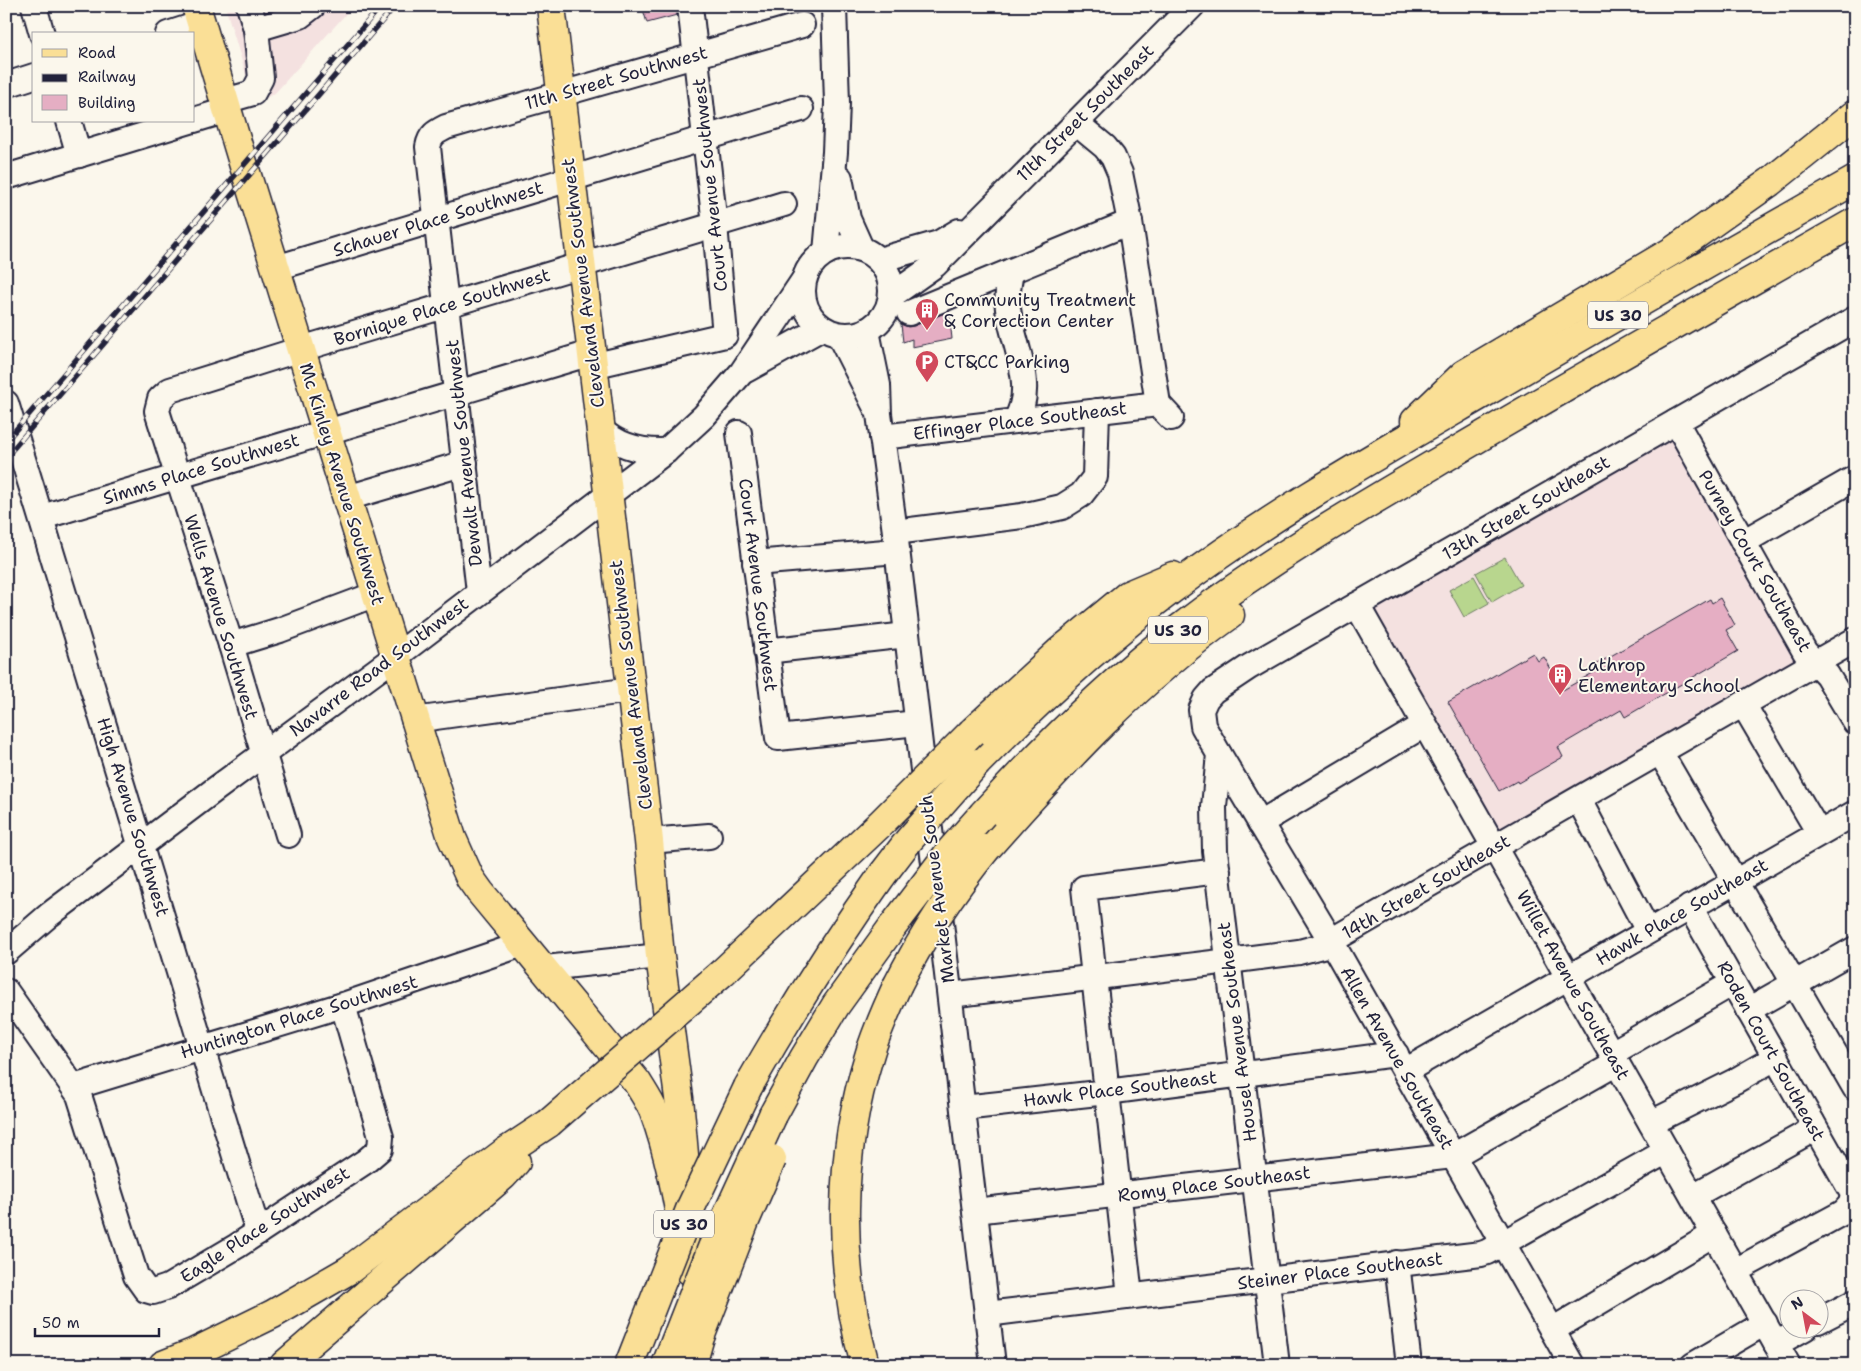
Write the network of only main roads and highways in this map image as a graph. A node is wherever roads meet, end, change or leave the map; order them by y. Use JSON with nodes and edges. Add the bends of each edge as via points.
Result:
{"nodes":[{"id":1,"x":553,"y":7,"type":"edge"},
{"id":2,"x":199,"y":15,"type":"edge"},
{"id":3,"x":1855,"y":114,"type":"edge"},
{"id":4,"x":1855,"y":180,"type":"edge"},
{"id":5,"x":1855,"y":222,"type":"edge"},
{"id":6,"x":1382,"y":452,"type":"junction"},
{"id":7,"x":1402,"y":483,"type":"junction"},
{"id":8,"x":1216,"y":558,"type":"junction"},
{"id":9,"x":779,"y":1122,"type":"junction"},
{"id":10,"x":549,"y":1123,"type":"junction"},
{"id":11,"x":690,"y":1271,"type":"junction"},
{"id":12,"x":862,"y":1354,"type":"edge"},
{"id":13,"x":163,"y":1365,"type":"edge"},
{"id":14,"x":284,"y":1365,"type":"edge"},
{"id":15,"x":629,"y":1365,"type":"edge"},
{"id":16,"x":666,"y":1365,"type":"edge"},
{"id":17,"x":692,"y":1365,"type":"edge"},
{"id":18,"x":702,"y":1365,"type":"edge"}],
"edges":[{"from":1,"to":11,"type":"main road","name":"Cleveland Avenue Southwest","via":[[591,360],[678,1089]]},
{"from":2,"to":11,"type":"main road","name":"Mc Kinley Avenue Southwest","via":[[414,720],[460,859],[480,892],[637,1082],[653,1111],[665,1146]]},
{"from":3,"to":6,"type":"main road","via":[[1770,182],[1674,250],[1464,374]]},
{"from":4,"to":6,"type":"main road","number":"US 30"},
{"from":5,"to":7,"type":"main road","number":"US 30"},
{"from":6,"to":8,"type":"main road","number":"US 30"},
{"from":7,"to":9,"type":"main road","number":"US 30","bridge":true,"via":[[1270,565],[1181,627],[1142,658],[1033,759],[951,850],[892,926],[870,958],[848,1010],[816,1066]]},
{"from":7,"to":12,"type":"main road","bridge":true,"via":[[1316,556],[1221,621],[1124,701],[987,848],[964,876],[914,951],[896,986],[870,1052],[846,1168],[848,1281]]},
{"from":8,"to":10,"type":"main road","bridge":true,"via":[[1128,595],[1060,651],[723,972]]},
{"from":8,"to":15,"type":"main road","number":"US 30","bridge":true,"via":[[1171,589],[1052,688],[977,763],[909,840],[884,874],[831,949],[748,1087],[691,1207]]},
{"from":9,"to":16,"type":"main road","number":"US 30","bridge":true,"via":[[712,1248]]},
{"from":9,"to":17,"type":"main road","bridge":true},
{"from":10,"to":13,"type":"main road","via":[[505,1152],[349,1270],[273,1314]]},
{"from":10,"to":14,"type":"main road","via":[[503,1176]]},
{"from":11,"to":18,"type":"main road","name":"Cleveland Avenue Southwest"}]}
